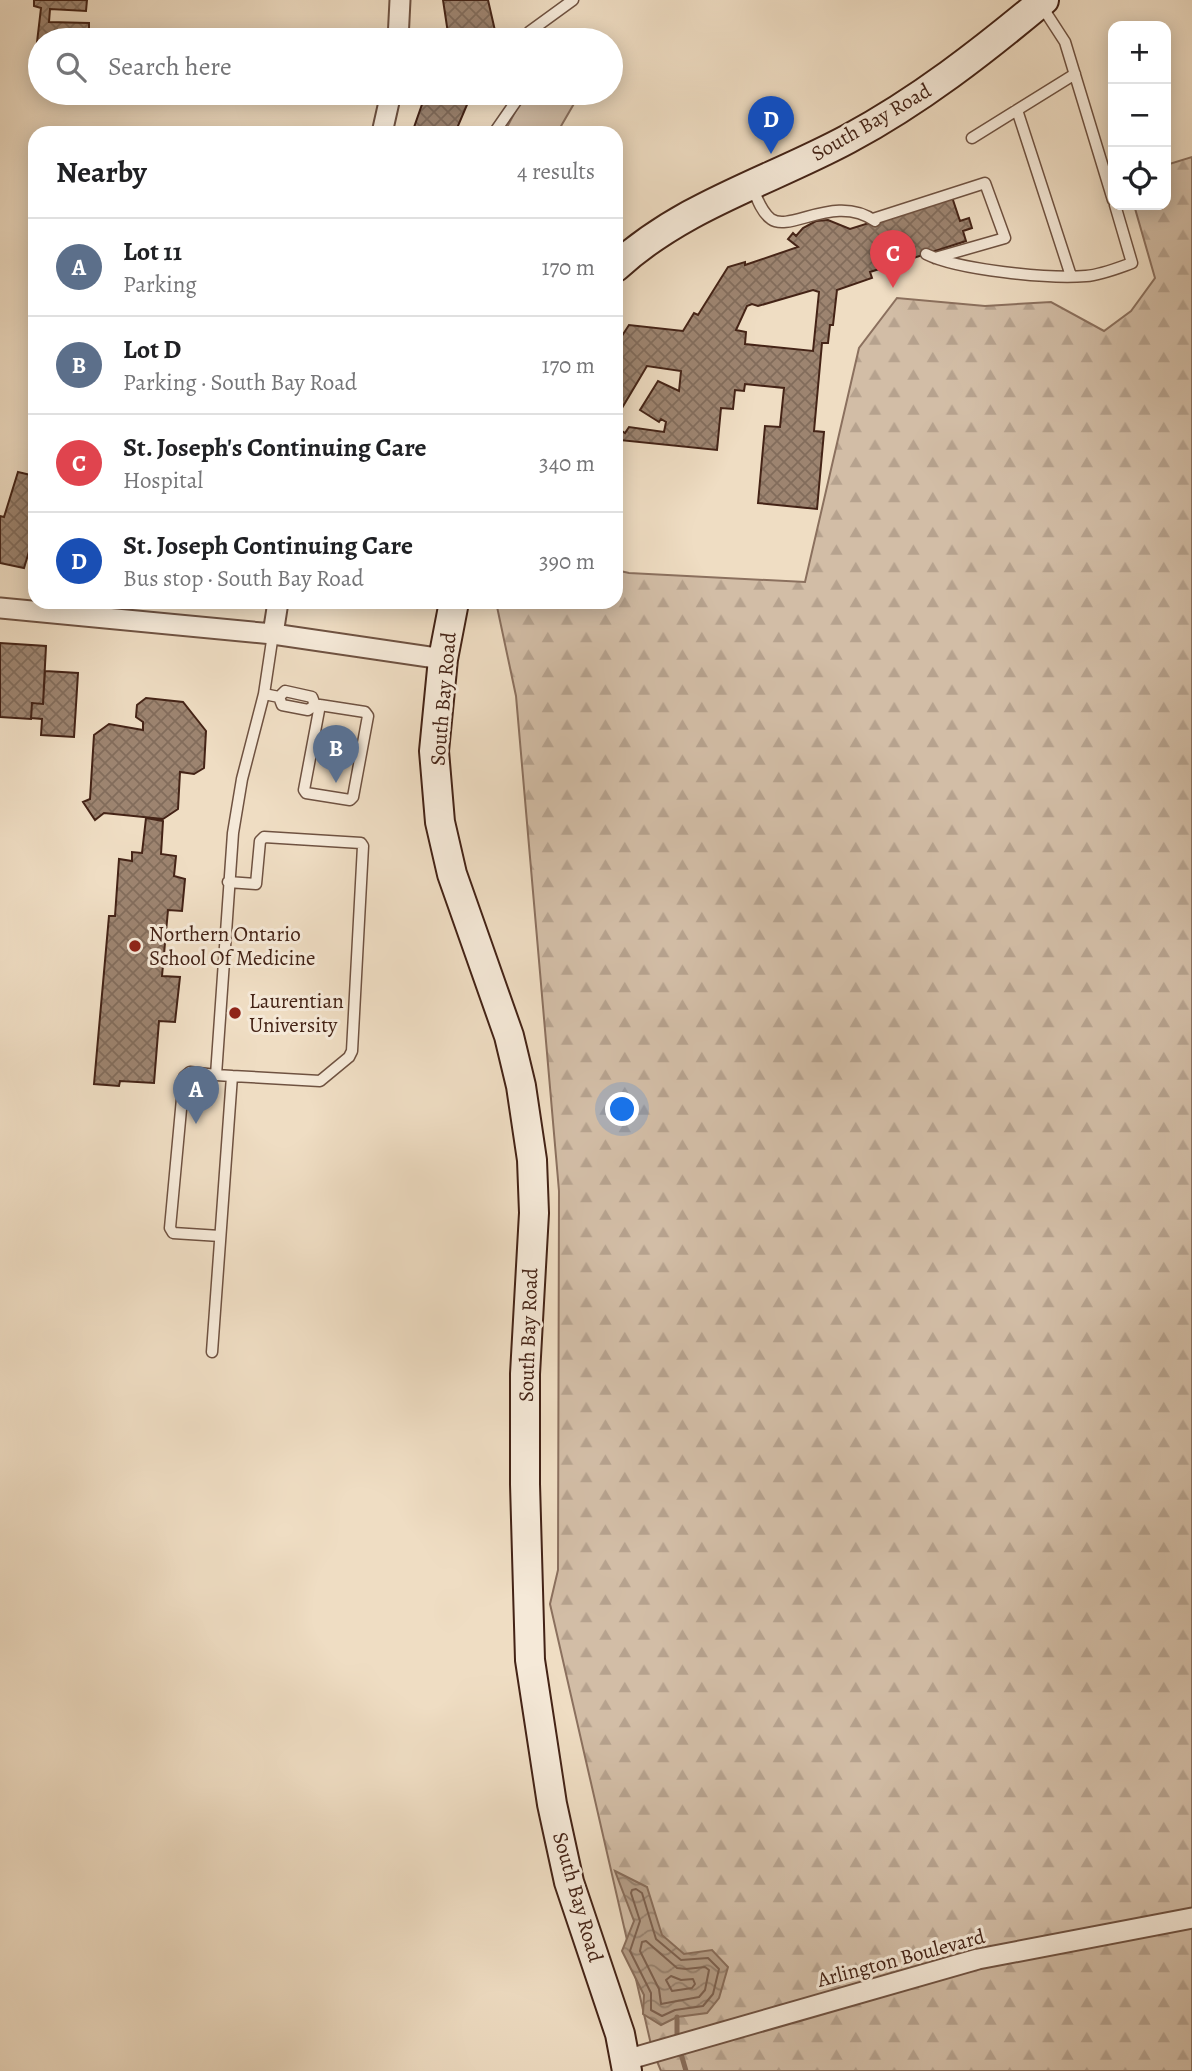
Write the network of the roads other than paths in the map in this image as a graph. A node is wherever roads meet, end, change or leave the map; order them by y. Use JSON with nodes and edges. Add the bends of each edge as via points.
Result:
{"nodes":[{"id":1,"x":400,"y":0,"type":"edge"},
{"id":2,"x":573,"y":0,"type":"edge"},
{"id":3,"x":1042,"y":2,"type":"edge"},
{"id":4,"x":399,"y":28,"type":"edge"},
{"id":5,"x":534,"y":28,"type":"edge"},
{"id":6,"x":1075,"y":74,"type":"junction"},
{"id":7,"x":388,"y":105,"type":"edge"},
{"id":8,"x":513,"y":105,"type":"edge"},
{"id":9,"x":1017,"y":110,"type":"junction"},
{"id":10,"x":384,"y":126,"type":"edge"},
{"id":11,"x":499,"y":126,"type":"edge"},
{"id":12,"x":972,"y":138,"type":"dead end"},
{"id":13,"x":1108,"y":182,"type":"edge"},
{"id":14,"x":752,"y":185,"type":"junction"},
{"id":15,"x":1116,"y":210,"type":"edge"},
{"id":16,"x":623,"y":261,"type":"edge"},
{"id":17,"x":1071,"y":276,"type":"junction"},
{"id":18,"x":0,"y":608,"type":"edge"},
{"id":19,"x":277,"y":609,"type":"edge"},
{"id":20,"x":453,"y":609,"type":"edge"},
{"id":21,"x":273,"y":634,"type":"junction"},
{"id":22,"x":443,"y":659,"type":"junction"},
{"id":23,"x":264,"y":694,"type":"junction"},
{"id":24,"x":317,"y":705,"type":"junction"},
{"id":25,"x":228,"y":881,"type":"junction"},
{"id":26,"x":216,"y":1075,"type":"junction"},
{"id":27,"x":232,"y":1076,"type":"junction"},
{"id":28,"x":220,"y":1236,"type":"junction"},
{"id":29,"x":212,"y":1352,"type":"dead end"},
{"id":30,"x":1192,"y":1918,"type":"edge"},
{"id":31,"x":627,"y":2066,"type":"edge"}],
"edges":[{"from":1,"to":4,"type":"street"},
{"from":2,"to":5,"type":"lane"},
{"from":3,"to":6,"type":"lane","via":[[1065,42]]},
{"from":3,"to":14,"type":"street","name":"South Bay Road","via":[[939,83],[849,139]]},
{"from":6,"to":9,"type":"lane"},
{"from":6,"to":13,"type":"lane"},
{"from":7,"to":10,"type":"street"},
{"from":8,"to":11,"type":"lane"},
{"from":9,"to":12,"type":"lane"},
{"from":9,"to":17,"type":"lane"},
{"from":14,"to":16,"type":"street","name":"South Bay Road","via":[[675,222]]},
{"from":14,"to":17,"type":"lane","via":[[769,218],[779,222],[832,209],[866,214],[874,220],[985,183],[1005,238],[931,256],[977,268]]},
{"from":15,"to":17,"type":"lane","via":[[1132,263],[1088,276]]},
{"from":18,"to":21,"type":"street"},
{"from":19,"to":21,"type":"street"},
{"from":20,"to":22,"type":"street","name":"South Bay Road"},
{"from":21,"to":22,"type":"street"},
{"from":21,"to":23,"type":"lane"},
{"from":22,"to":31,"type":"street","name":"South Bay Road","via":[[434,751],[440,822],[452,874],[509,1037],[532,1160],[534,1213],[525,1374],[530,1660],[569,1882]]},
{"from":23,"to":24,"type":"lane","via":[[279,697],[282,705],[309,710]]},
{"from":23,"to":25,"type":"lane","via":[[242,779]]},
{"from":24,"to":24,"type":"lane","via":[[368,716],[349,800],[304,790]]},
{"from":25,"to":26,"type":"lane"},
{"from":25,"to":27,"type":"lane","via":[[256,884],[264,837],[363,846],[352,1051],[320,1081]]},
{"from":26,"to":27,"type":"lane"},
{"from":26,"to":28,"type":"lane","via":[[190,1072],[184,1077],[170,1228],[173,1233]]},
{"from":27,"to":28,"type":"lane"},
{"from":28,"to":29,"type":"lane"},
{"from":30,"to":31,"type":"street","name":"Arlington Boulevard","via":[[978,1959]]}]}
